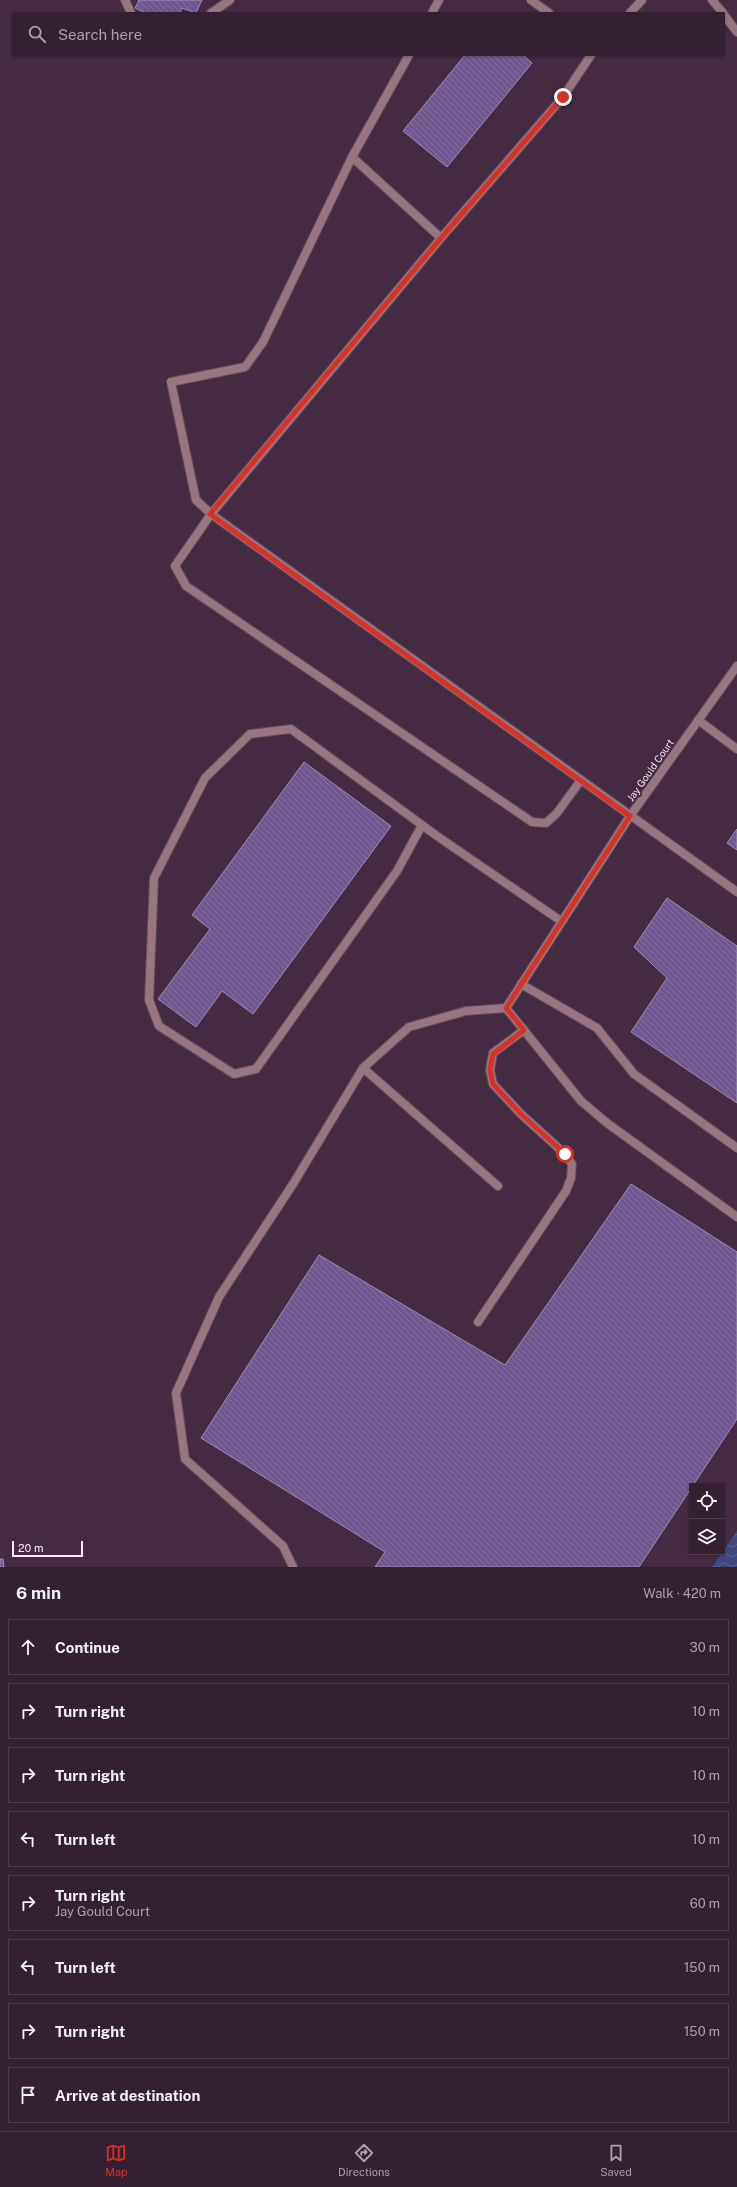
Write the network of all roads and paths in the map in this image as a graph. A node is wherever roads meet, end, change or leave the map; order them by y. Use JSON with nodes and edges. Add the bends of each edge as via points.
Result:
{"nodes":[{"id":1,"x":125,"y":0,"type":"edge"},
{"id":2,"x":230,"y":0,"type":"edge"},
{"id":3,"x":439,"y":0,"type":"edge"},
{"id":4,"x":531,"y":0,"type":"edge"},
{"id":5,"x":642,"y":0,"type":"edge"},
{"id":6,"x":712,"y":0,"type":"edge"},
{"id":7,"x":131,"y":12,"type":"edge"},
{"id":8,"x":212,"y":12,"type":"edge"},
{"id":9,"x":433,"y":12,"type":"edge"},
{"id":10,"x":548,"y":12,"type":"edge"},
{"id":11,"x":631,"y":12,"type":"edge"},
{"id":12,"x":721,"y":12,"type":"edge"},
{"id":13,"x":725,"y":17,"type":"edge"},
{"id":14,"x":737,"y":32,"type":"edge"},
{"id":15,"x":408,"y":56,"type":"edge"},
{"id":16,"x":590,"y":56,"type":"edge"},
{"id":17,"x":352,"y":157,"type":"junction"},
{"id":18,"x":441,"y":238,"type":"junction"},
{"id":19,"x":210,"y":514,"type":"junction"},
{"id":20,"x":737,"y":666,"type":"edge"},
{"id":21,"x":698,"y":720,"type":"junction"},
{"id":22,"x":737,"y":749,"type":"edge"},
{"id":23,"x":581,"y":780,"type":"junction"},
{"id":24,"x":630,"y":816,"type":"junction"},
{"id":25,"x":422,"y":825,"type":"junction"},
{"id":26,"x":737,"y":892,"type":"edge"},
{"id":27,"x":561,"y":921,"type":"junction"},
{"id":28,"x":521,"y":984,"type":"junction"},
{"id":29,"x":506,"y":1008,"type":"junction"},
{"id":30,"x":524,"y":1030,"type":"junction"},
{"id":31,"x":363,"y":1068,"type":"junction"},
{"id":32,"x":737,"y":1148,"type":"edge"},
{"id":33,"x":498,"y":1186,"type":"dead end"},
{"id":34,"x":737,"y":1217,"type":"edge"},
{"id":35,"x":478,"y":1322,"type":"dead end"},
{"id":36,"x":293,"y":1567,"type":"edge"}],
"edges":[{"from":1,"to":7,"type":"street"},
{"from":2,"to":8,"type":"street"},
{"from":3,"to":9,"type":"street"},
{"from":4,"to":10,"type":"street"},
{"from":5,"to":11,"type":"street"},
{"from":6,"to":12,"type":"street"},
{"from":13,"to":14,"type":"street"},
{"from":15,"to":17,"type":"street"},
{"from":16,"to":18,"type":"street","via":[[563,97]]},
{"from":17,"to":18,"type":"street"},
{"from":17,"to":19,"type":"street","via":[[263,342],[245,367],[171,382],[196,500]]},
{"from":18,"to":19,"type":"street"},
{"from":19,"to":23,"type":"street"},
{"from":19,"to":23,"type":"street","via":[[175,566],[186,586],[532,822],[546,823],[552,818]]},
{"from":20,"to":21,"type":"street","name":"Jay Gould Court"},
{"from":21,"to":22,"type":"street"},
{"from":21,"to":24,"type":"street","name":"Jay Gould Court"},
{"from":23,"to":24,"type":"street"},
{"from":24,"to":26,"type":"street"},
{"from":24,"to":27,"type":"street","name":"Jay Gould Court"},
{"from":25,"to":25,"type":"street","via":[[291,729],[250,734],[205,778],[154,878],[149,1000],[160,1026],[234,1074],[256,1069],[397,871]]},
{"from":25,"to":27,"type":"street"},
{"from":27,"to":28,"type":"street","name":"Jay Gould Court"},
{"from":28,"to":29,"type":"street","name":"Jay Gould Court"},
{"from":28,"to":32,"type":"street","via":[[597,1028],[634,1074]]},
{"from":29,"to":30,"type":"street"},
{"from":29,"to":31,"type":"street","via":[[466,1012],[409,1027]]},
{"from":30,"to":34,"type":"street","via":[[580,1101]]},
{"from":30,"to":35,"type":"street","via":[[493,1054],[490,1070],[493,1084],[565,1154],[572,1164],[571,1178],[566,1191]]},
{"from":31,"to":33,"type":"street"},
{"from":31,"to":36,"type":"street","via":[[293,1184],[219,1297],[176,1393],[185,1459],[283,1546]]}]}
